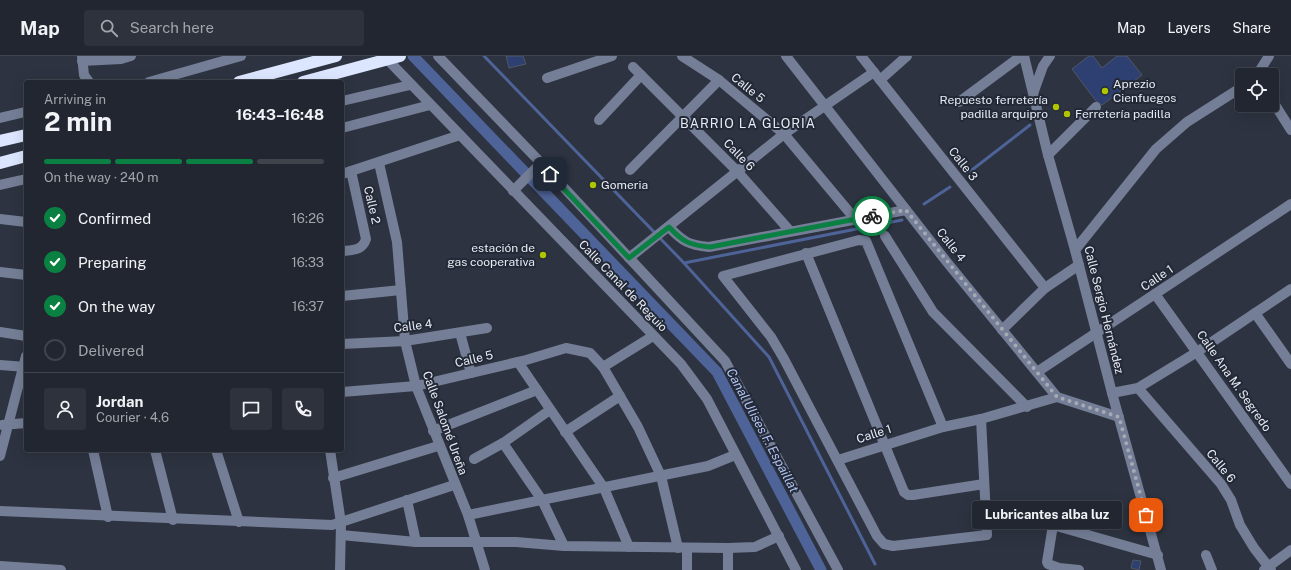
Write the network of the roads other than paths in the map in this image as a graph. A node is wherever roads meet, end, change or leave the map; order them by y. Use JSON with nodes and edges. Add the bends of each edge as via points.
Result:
{"nodes":[{"id":1,"x":131,"y":56,"type":"edge"},
{"id":2,"x":241,"y":56,"type":"edge"},
{"id":3,"x":336,"y":56,"type":"edge"},
{"id":4,"x":400,"y":56,"type":"edge"},
{"id":5,"x":438,"y":56,"type":"edge"},
{"id":6,"x":612,"y":56,"type":"edge"},
{"id":7,"x":682,"y":56,"type":"edge"},
{"id":8,"x":786,"y":56,"type":"edge"},
{"id":9,"x":861,"y":56,"type":"edge"},
{"id":10,"x":907,"y":56,"type":"edge"},
{"id":11,"x":1021,"y":56,"type":"edge"},
{"id":12,"x":1024,"y":56,"type":"edge"},
{"id":13,"x":1050,"y":56,"type":"edge"},
{"id":14,"x":1270,"y":56,"type":"edge"},
{"id":15,"x":383,"y":58,"type":"edge"},
{"id":16,"x":82,"y":59,"type":"edge"},
{"id":17,"x":633,"y":67,"type":"dead end"},
{"id":18,"x":1262,"y":68,"type":"edge"},
{"id":19,"x":641,"y":75,"type":"junction"},
{"id":20,"x":877,"y":76,"type":"junction"},
{"id":21,"x":547,"y":78,"type":"dead end"},
{"id":22,"x":88,"y":80,"type":"edge"},
{"id":23,"x":156,"y":80,"type":"edge"},
{"id":24,"x":246,"y":80,"type":"edge"},
{"id":25,"x":310,"y":80,"type":"edge"},
{"id":26,"x":718,"y":80,"type":"junction"},
{"id":27,"x":410,"y":85,"type":"junction"},
{"id":28,"x":1034,"y":91,"type":"junction"},
{"id":29,"x":1235,"y":91,"type":"edge"},
{"id":30,"x":344,"y":101,"type":"edge"},
{"id":31,"x":959,"y":102,"type":"dead end"},
{"id":32,"x":430,"y":105,"type":"junction"},
{"id":33,"x":826,"y":106,"type":"junction"},
{"id":34,"x":1096,"y":107,"type":"dead end"},
{"id":35,"x":1279,"y":111,"type":"edge"},
{"id":36,"x":24,"y":112,"type":"edge"},
{"id":37,"x":683,"y":116,"type":"junction"},
{"id":38,"x":0,"y":118,"type":"edge"},
{"id":39,"x":599,"y":120,"type":"dead end"},
{"id":40,"x":344,"y":127,"type":"edge"},
{"id":41,"x":1291,"y":130,"type":"edge"},
{"id":42,"x":784,"y":134,"type":"junction"},
{"id":43,"x":24,"y":135,"type":"edge"},
{"id":44,"x":460,"y":135,"type":"junction"},
{"id":45,"x":0,"y":141,"type":"edge"},
{"id":46,"x":1048,"y":155,"type":"junction"},
{"id":47,"x":24,"y":157,"type":"edge"},
{"id":48,"x":379,"y":162,"type":"junction"},
{"id":49,"x":0,"y":163,"type":"edge"},
{"id":50,"x":538,"y":166,"type":"junction"},
{"id":51,"x":630,"y":170,"type":"dead end"},
{"id":52,"x":737,"y":171,"type":"junction"},
{"id":53,"x":346,"y":172,"type":"edge"},
{"id":54,"x":24,"y":179,"type":"edge"},
{"id":55,"x":0,"y":185,"type":"edge"},
{"id":56,"x":515,"y":188,"type":"junction"},
{"id":57,"x":1291,"y":204,"type":"edge"},
{"id":58,"x":906,"y":210,"type":"junction"},
{"id":59,"x":0,"y":219,"type":"edge"},
{"id":60,"x":855,"y":219,"type":"junction"},
{"id":61,"x":24,"y":222,"type":"edge"},
{"id":62,"x":665,"y":230,"type":"junction"},
{"id":63,"x":790,"y":231,"type":"junction"},
{"id":64,"x":885,"y":236,"type":"dead end"},
{"id":65,"x":1076,"y":250,"type":"junction"},
{"id":66,"x":344,"y":251,"type":"edge"},
{"id":67,"x":806,"y":253,"type":"junction"},
{"id":68,"x":629,"y":258,"type":"junction"},
{"id":69,"x":1079,"y":265,"type":"junction"},
{"id":70,"x":0,"y":272,"type":"edge"},
{"id":71,"x":24,"y":275,"type":"edge"},
{"id":72,"x":1045,"y":288,"type":"junction"},
{"id":73,"x":1291,"y":289,"type":"edge"},
{"id":74,"x":401,"y":290,"type":"junction"},
{"id":75,"x":1155,"y":294,"type":"junction"},
{"id":76,"x":344,"y":296,"type":"edge"},
{"id":77,"x":1255,"y":313,"type":"junction"},
{"id":78,"x":487,"y":328,"type":"dead end"},
{"id":79,"x":1002,"y":330,"type":"junction"},
{"id":80,"x":0,"y":332,"type":"edge"},
{"id":81,"x":460,"y":333,"type":"junction"},
{"id":82,"x":1097,"y":333,"type":"junction"},
{"id":83,"x":24,"y":336,"type":"edge"},
{"id":84,"x":653,"y":336,"type":"junction"},
{"id":85,"x":404,"y":341,"type":"junction"},
{"id":86,"x":344,"y":344,"type":"edge"},
{"id":87,"x":1197,"y":352,"type":"junction"},
{"id":88,"x":518,"y":362,"type":"junction"},
{"id":89,"x":1291,"y":364,"type":"edge"},
{"id":90,"x":0,"y":365,"type":"edge"},
{"id":91,"x":24,"y":367,"type":"edge"},
{"id":92,"x":603,"y":367,"type":"junction"},
{"id":93,"x":24,"y":370,"type":"edge"},
{"id":94,"x":1037,"y":372,"type":"junction"},
{"id":95,"x":471,"y":373,"type":"junction"},
{"id":96,"x":416,"y":386,"type":"junction"},
{"id":97,"x":1138,"y":388,"type":"junction"},
{"id":98,"x":537,"y":390,"type":"junction"},
{"id":99,"x":344,"y":392,"type":"edge"},
{"id":100,"x":1112,"y":393,"type":"junction"},
{"id":101,"x":620,"y":396,"type":"junction"},
{"id":102,"x":1057,"y":397,"type":"junction"},
{"id":103,"x":1027,"y":406,"type":"junction"},
{"id":104,"x":550,"y":410,"type":"junction"},
{"id":105,"x":1119,"y":417,"type":"junction"},
{"id":106,"x":980,"y":419,"type":"junction"},
{"id":107,"x":24,"y":423,"type":"edge"},
{"id":108,"x":3,"y":425,"type":"edge"},
{"id":109,"x":943,"y":427,"type":"junction"},
{"id":110,"x":433,"y":431,"type":"junction"},
{"id":111,"x":565,"y":432,"type":"junction"},
{"id":112,"x":503,"y":442,"type":"junction"},
{"id":113,"x":885,"y":444,"type":"junction"},
{"id":114,"x":438,"y":446,"type":"junction"},
{"id":115,"x":93,"y":452,"type":"edge"},
{"id":116,"x":156,"y":452,"type":"edge"},
{"id":117,"x":217,"y":452,"type":"edge"},
{"id":118,"x":330,"y":452,"type":"edge"},
{"id":119,"x":735,"y":455,"type":"junction"},
{"id":120,"x":0,"y":456,"type":"edge"},
{"id":121,"x":474,"y":459,"type":"dead end"},
{"id":122,"x":838,"y":460,"type":"junction"},
{"id":123,"x":661,"y":476,"type":"junction"},
{"id":124,"x":333,"y":478,"type":"junction"},
{"id":125,"x":454,"y":484,"type":"junction"},
{"id":126,"x":984,"y":484,"type":"junction"},
{"id":127,"x":1291,"y":484,"type":"edge"},
{"id":128,"x":604,"y":488,"type":"junction"},
{"id":129,"x":407,"y":500,"type":"junction"},
{"id":130,"x":542,"y":500,"type":"junction"},
{"id":131,"x":0,"y":511,"type":"edge"},
{"id":132,"x":468,"y":515,"type":"junction"},
{"id":133,"x":108,"y":517,"type":"junction"},
{"id":134,"x":173,"y":520,"type":"junction"},
{"id":135,"x":239,"y":522,"type":"junction"},
{"id":136,"x":341,"y":523,"type":"junction"},
{"id":137,"x":341,"y":535,"type":"junction"},
{"id":138,"x":779,"y":536,"type":"junction"},
{"id":139,"x":416,"y":542,"type":"junction"},
{"id":140,"x":476,"y":542,"type":"junction"},
{"id":141,"x":564,"y":546,"type":"junction"},
{"id":142,"x":629,"y":547,"type":"junction"},
{"id":143,"x":682,"y":548,"type":"junction"},
{"id":144,"x":728,"y":548,"type":"junction"},
{"id":145,"x":1291,"y":550,"type":"edge"},
{"id":146,"x":1158,"y":555,"type":"junction"},
{"id":147,"x":1206,"y":555,"type":"dead end"},
{"id":148,"x":0,"y":566,"type":"edge"},
{"id":149,"x":1268,"y":569,"type":"edge"},
{"id":150,"x":61,"y":570,"type":"edge"},
{"id":151,"x":340,"y":570,"type":"edge"},
{"id":152,"x":485,"y":570,"type":"edge"},
{"id":153,"x":687,"y":570,"type":"edge"},
{"id":154,"x":728,"y":570,"type":"edge"},
{"id":155,"x":796,"y":570,"type":"edge"},
{"id":156,"x":838,"y":570,"type":"edge"},
{"id":157,"x":1079,"y":570,"type":"edge"},
{"id":158,"x":1161,"y":570,"type":"edge"},
{"id":159,"x":1212,"y":570,"type":"edge"}],
"edges":[{"from":1,"to":16,"type":"street","via":[[121,59]]},
{"from":2,"to":23,"type":"street"},
{"from":3,"to":24,"type":"highway"},
{"from":4,"to":15,"type":"highway"},
{"from":5,"to":50,"type":"street","name":"Calle Canal de Reguio"},
{"from":6,"to":21,"type":"street"},
{"from":7,"to":26,"type":"street","name":"Calle 5"},
{"from":8,"to":33,"type":"street","name":"Calle 4"},
{"from":9,"to":20,"type":"street","name":"Calle 3"},
{"from":10,"to":20,"type":"street"},
{"from":11,"to":31,"type":"street"},
{"from":12,"to":28,"type":"street","name":"Calle Sergio Hernández"},
{"from":13,"to":28,"type":"street","via":[[1043,66]]},
{"from":14,"to":18,"type":"street"},
{"from":15,"to":25,"type":"highway"},
{"from":15,"to":27,"type":"street","name":"Calle Canal de Reguio"},
{"from":16,"to":22,"type":"street","via":[[84,75]]},
{"from":17,"to":19,"type":"street","name":"Calle 6"},
{"from":19,"to":37,"type":"street","name":"Calle 6"},
{"from":19,"to":39,"type":"street"},
{"from":20,"to":33,"type":"street"},
{"from":20,"to":72,"type":"street","name":"Calle 3"},
{"from":26,"to":37,"type":"street"},
{"from":26,"to":42,"type":"street","name":"Calle 5"},
{"from":27,"to":30,"type":"street"},
{"from":27,"to":32,"type":"street","name":"Calle Canal de Reguio"},
{"from":28,"to":46,"type":"street","name":"Calle Sergio Hernández"},
{"from":29,"to":65,"type":"street","via":[[1196,116],[1156,149]]},
{"from":32,"to":40,"type":"street"},
{"from":32,"to":44,"type":"street","name":"Calle Canal de Reguio"},
{"from":33,"to":42,"type":"street"},
{"from":33,"to":58,"type":"street","name":"Calle 4"},
{"from":34,"to":46,"type":"street"},
{"from":35,"to":41,"type":"street"},
{"from":36,"to":38,"type":"street"},
{"from":37,"to":51,"type":"street"},
{"from":37,"to":52,"type":"street","name":"Calle 6"},
{"from":42,"to":52,"type":"street"},
{"from":42,"to":60,"type":"street","name":"Calle 5"},
{"from":43,"to":45,"type":"highway"},
{"from":44,"to":48,"type":"street"},
{"from":44,"to":56,"type":"street","name":"Calle Canal de Reguio"},
{"from":46,"to":65,"type":"street","name":"Calle Sergio Hernández"},
{"from":47,"to":49,"type":"highway"},
{"from":48,"to":53,"type":"street"},
{"from":48,"to":74,"type":"street","name":"Calle Salomé Ureña","via":[[397,242]]},
{"from":50,"to":56,"type":"street"},
{"from":50,"to":68,"type":"street","name":"Calle Canal de Reguio"},
{"from":52,"to":62,"type":"street"},
{"from":52,"to":63,"type":"street","name":"Calle 6"},
{"from":53,"to":66,"type":"street","name":"Calle 2","via":[[366,239],[358,250]]},
{"from":54,"to":55,"type":"street"},
{"from":56,"to":84,"type":"street","name":"Calle Canal de Reguio"},
{"from":57,"to":75,"type":"street","name":"Calle 1"},
{"from":58,"to":60,"type":"street"},
{"from":58,"to":79,"type":"street","name":"Calle 4"},
{"from":59,"to":61,"type":"street"},
{"from":60,"to":63,"type":"street"},
{"from":62,"to":63,"type":"street","via":[[692,245],[710,247]]},
{"from":62,"to":68,"type":"street"},
{"from":64,"to":103,"type":"street","via":[[933,312]]},
{"from":65,"to":69,"type":"street","name":"Calle Sergio Hernández"},
{"from":67,"to":109,"type":"street","via":[[862,240],[867,242]]},
{"from":67,"to":113,"type":"street"},
{"from":67,"to":122,"type":"street","via":[[723,277],[775,344]]},
{"from":68,"to":156,"type":"street","name":"Calle Canal de Reguio","via":[[728,365]]},
{"from":69,"to":72,"type":"street"},
{"from":69,"to":82,"type":"street","name":"Calle Sergio Hernández"},
{"from":70,"to":71,"type":"street"},
{"from":72,"to":79,"type":"street"},
{"from":73,"to":77,"type":"street"},
{"from":74,"to":76,"type":"street"},
{"from":74,"to":85,"type":"street","name":"Calle Salomé Ureña"},
{"from":75,"to":82,"type":"street","name":"Calle 1"},
{"from":75,"to":87,"type":"street","name":"Calle Ana M. Segredo"},
{"from":77,"to":87,"type":"street"},
{"from":77,"to":89,"type":"street"},
{"from":78,"to":81,"type":"street","name":"Calle 4"},
{"from":79,"to":94,"type":"street","name":"Calle 4"},
{"from":80,"to":83,"type":"street"},
{"from":81,"to":85,"type":"street","name":"Calle 4"},
{"from":81,"to":95,"type":"street"},
{"from":82,"to":94,"type":"street","name":"Calle 1"},
{"from":82,"to":100,"type":"street","name":"Calle Sergio Hernández"},
{"from":84,"to":92,"type":"street"},
{"from":84,"to":119,"type":"street","name":"Calle Canal de Reguio","via":[[681,364],[707,399]]},
{"from":85,"to":86,"type":"street","name":"Calle 4"},
{"from":85,"to":96,"type":"street","name":"Calle Salomé Ureña"},
{"from":87,"to":97,"type":"street"},
{"from":87,"to":127,"type":"street","name":"Calle Ana M. Segredo"},
{"from":88,"to":92,"type":"street","name":"Calle 5","via":[[566,348],[590,353]]},
{"from":88,"to":95,"type":"street","name":"Calle 5"},
{"from":88,"to":98,"type":"street"},
{"from":90,"to":91,"type":"street"},
{"from":92,"to":101,"type":"street","name":"Calle 5"},
{"from":93,"to":108,"type":"street"},
{"from":94,"to":102,"type":"street","name":"Calle 4"},
{"from":95,"to":96,"type":"street","name":"Calle 5"},
{"from":96,"to":99,"type":"street","name":"Calle 5"},
{"from":96,"to":110,"type":"street","name":"Calle Salomé Ureña"},
{"from":97,"to":100,"type":"street"},
{"from":97,"to":149,"type":"street","name":"Calle 6","via":[[1221,484],[1231,500],[1240,525]]},
{"from":98,"to":104,"type":"street"},
{"from":98,"to":110,"type":"street"},
{"from":100,"to":105,"type":"street","name":"Calle Sergio Hernández"},
{"from":101,"to":111,"type":"street"},
{"from":101,"to":123,"type":"street","name":"Calle 5"},
{"from":102,"to":103,"type":"street","name":"Calle 1"},
{"from":102,"to":105,"type":"street"},
{"from":103,"to":106,"type":"street","name":"Calle 1"},
{"from":104,"to":111,"type":"street"},
{"from":104,"to":112,"type":"street"},
{"from":105,"to":146,"type":"street","name":"Calle Sergio Hernández"},
{"from":106,"to":109,"type":"street","name":"Calle 1"},
{"from":106,"to":126,"type":"street"},
{"from":107,"to":108,"type":"street"},
{"from":108,"to":120,"type":"street"},
{"from":109,"to":113,"type":"street","name":"Calle 1"},
{"from":110,"to":114,"type":"street","name":"Calle Salomé Ureña"},
{"from":111,"to":128,"type":"street"},
{"from":112,"to":121,"type":"street"},
{"from":112,"to":130,"type":"street"},
{"from":113,"to":122,"type":"street","name":"Calle 1"},
{"from":113,"to":126,"type":"street","via":[[908,495]]},
{"from":114,"to":124,"type":"street"},
{"from":114,"to":125,"type":"street","name":"Calle Salomé Ureña"},
{"from":115,"to":133,"type":"street"},
{"from":116,"to":134,"type":"street"},
{"from":117,"to":135,"type":"street"},
{"from":118,"to":124,"type":"street"},
{"from":119,"to":123,"type":"street","via":[[708,466]]},
{"from":119,"to":138,"type":"street","name":"Calle Canal de Reguio"},
{"from":122,"to":126,"type":"street","via":[[877,536],[888,546],[987,535]]},
{"from":123,"to":128,"type":"street"},
{"from":123,"to":143,"type":"street","name":"Calle 5"},
{"from":124,"to":136,"type":"street"},
{"from":125,"to":129,"type":"street"},
{"from":125,"to":132,"type":"street","name":"Calle Salomé Ureña"},
{"from":128,"to":130,"type":"street"},
{"from":128,"to":142,"type":"street"},
{"from":129,"to":136,"type":"street"},
{"from":129,"to":139,"type":"street"},
{"from":130,"to":132,"type":"street"},
{"from":130,"to":141,"type":"street"},
{"from":131,"to":133,"type":"street"},
{"from":132,"to":140,"type":"street","name":"Calle Salomé Ureña"},
{"from":133,"to":134,"type":"street"},
{"from":134,"to":135,"type":"street"},
{"from":135,"to":136,"type":"street","via":[[332,525]]},
{"from":136,"to":137,"type":"street"},
{"from":137,"to":139,"type":"street"},
{"from":137,"to":151,"type":"street"},
{"from":138,"to":144,"type":"street","via":[[755,547]]},
{"from":138,"to":155,"type":"street","name":"Calle Canal de Reguio"},
{"from":139,"to":140,"type":"street"},
{"from":140,"to":141,"type":"street"},
{"from":140,"to":152,"type":"street","name":"Calle Salomé Ureña"},
{"from":141,"to":142,"type":"street"},
{"from":142,"to":143,"type":"street"},
{"from":143,"to":144,"type":"street"},
{"from":143,"to":153,"type":"street","name":"Calle 5"},
{"from":144,"to":154,"type":"street"},
{"from":145,"to":149,"type":"street"},
{"from":146,"to":157,"type":"street","via":[[1053,525],[1048,564]]},
{"from":146,"to":158,"type":"street","name":"Calle Sergio Hernández"},
{"from":147,"to":159,"type":"street"},
{"from":148,"to":150,"type":"street"}]}
